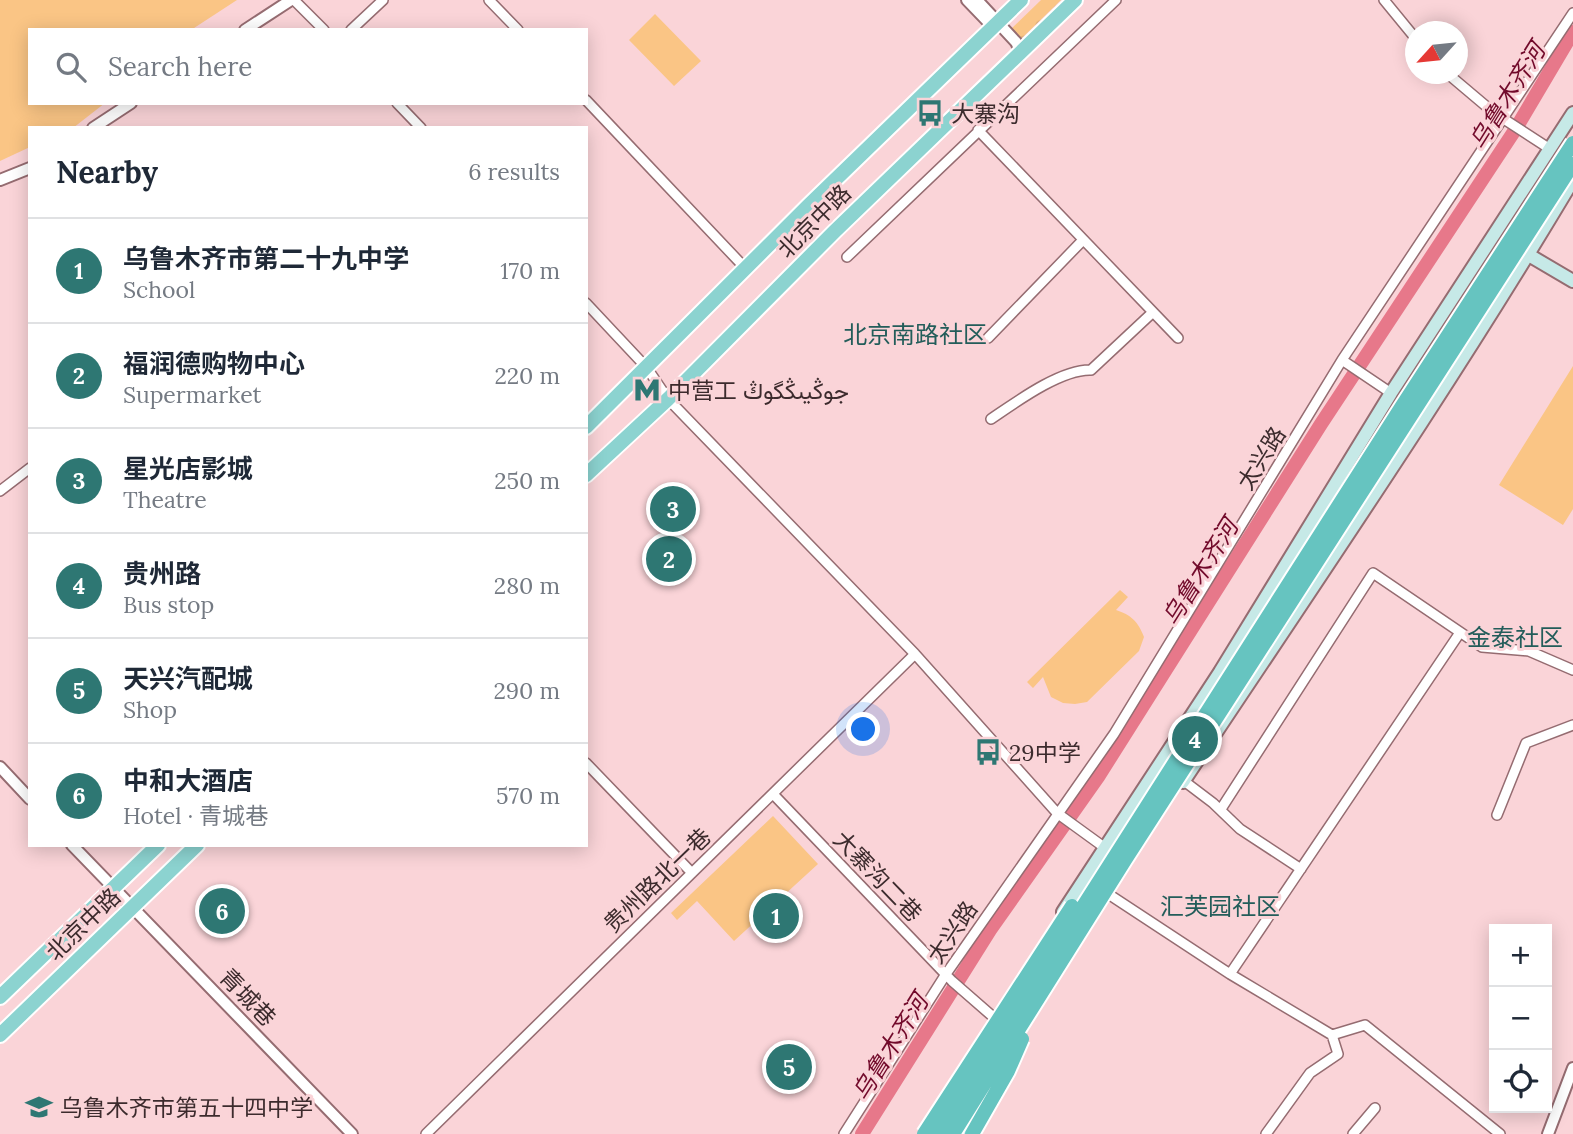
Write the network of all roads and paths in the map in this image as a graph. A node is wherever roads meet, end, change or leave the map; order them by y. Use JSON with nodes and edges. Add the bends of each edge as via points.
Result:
{"nodes":[{"id":1,"x":292,"y":0,"type":"edge"},
{"id":2,"x":383,"y":0,"type":"edge"},
{"id":3,"x":489,"y":0,"type":"edge"},
{"id":4,"x":967,"y":0,"type":"edge"},
{"id":5,"x":977,"y":0,"type":"edge"},
{"id":6,"x":1021,"y":0,"type":"edge"},
{"id":7,"x":1075,"y":0,"type":"edge"},
{"id":8,"x":1116,"y":0,"type":"edge"},
{"id":9,"x":1384,"y":0,"type":"edge"},
{"id":10,"x":1573,"y":13,"type":"edge"},
{"id":11,"x":996,"y":25,"type":"junction"},
{"id":12,"x":1405,"y":25,"type":"edge"},
{"id":13,"x":248,"y":28,"type":"edge"},
{"id":14,"x":322,"y":28,"type":"edge"},
{"id":15,"x":353,"y":28,"type":"edge"},
{"id":16,"x":516,"y":28,"type":"edge"},
{"id":17,"x":1021,"y":52,"type":"junction"},
{"id":18,"x":1460,"y":84,"type":"edge"},
{"id":19,"x":588,"y":102,"type":"edge"},
{"id":20,"x":128,"y":105,"type":"edge"},
{"id":21,"x":399,"y":105,"type":"edge"},
{"id":22,"x":1573,"y":113,"type":"edge"},
{"id":23,"x":1503,"y":117,"type":"junction"},
{"id":24,"x":96,"y":126,"type":"edge"},
{"id":25,"x":419,"y":126,"type":"edge"},
{"id":26,"x":978,"y":130,"type":"junction"},
{"id":27,"x":1573,"y":143,"type":"edge"},
{"id":28,"x":1550,"y":149,"type":"junction"},
{"id":29,"x":1573,"y":164,"type":"edge"},
{"id":30,"x":28,"y":169,"type":"edge"},
{"id":31,"x":0,"y":180,"type":"edge"},
{"id":32,"x":1573,"y":180,"type":"edge"},
{"id":33,"x":1496,"y":232,"type":"junction"},
{"id":34,"x":1083,"y":240,"type":"junction"},
{"id":35,"x":1528,"y":255,"type":"junction"},
{"id":36,"x":847,"y":257,"type":"dead end"},
{"id":37,"x":746,"y":269,"type":"junction"},
{"id":38,"x":1573,"y":281,"type":"edge"},
{"id":39,"x":588,"y":305,"type":"edge"},
{"id":40,"x":1152,"y":313,"type":"junction"},
{"id":41,"x":988,"y":338,"type":"dead end"},
{"id":42,"x":1178,"y":338,"type":"dead end"},
{"id":43,"x":1344,"y":361,"type":"junction"},
{"id":44,"x":647,"y":368,"type":"junction"},
{"id":45,"x":1391,"y":393,"type":"junction"},
{"id":46,"x":668,"y":399,"type":"junction"},
{"id":47,"x":990,"y":419,"type":"dead end"},
{"id":48,"x":588,"y":426,"type":"edge"},
{"id":49,"x":28,"y":470,"type":"edge"},
{"id":50,"x":588,"y":473,"type":"edge"},
{"id":51,"x":0,"y":491,"type":"edge"},
{"id":52,"x":1459,"y":634,"type":"junction"},
{"id":53,"x":915,"y":654,"type":"junction"},
{"id":54,"x":1573,"y":670,"type":"edge"},
{"id":55,"x":1573,"y":724,"type":"edge"},
{"id":56,"x":588,"y":765,"type":"edge"},
{"id":57,"x":0,"y":767,"type":"edge"},
{"id":58,"x":1184,"y":781,"type":"junction"},
{"id":59,"x":773,"y":794,"type":"junction"},
{"id":60,"x":28,"y":797,"type":"edge"},
{"id":61,"x":1221,"y":809,"type":"junction"},
{"id":62,"x":1058,"y":814,"type":"junction"},
{"id":63,"x":1497,"y":815,"type":"dead end"},
{"id":64,"x":74,"y":847,"type":"edge"},
{"id":65,"x":156,"y":847,"type":"edge"},
{"id":66,"x":195,"y":847,"type":"edge"},
{"id":67,"x":1104,"y":848,"type":"junction"},
{"id":68,"x":1129,"y":865,"type":"junction"},
{"id":69,"x":1301,"y":869,"type":"junction"},
{"id":70,"x":692,"y":873,"type":"junction"},
{"id":71,"x":1090,"y":881,"type":"junction"},
{"id":72,"x":113,"y":890,"type":"junction"},
{"id":73,"x":1109,"y":894,"type":"junction"},
{"id":74,"x":133,"y":909,"type":"junction"},
{"id":75,"x":1230,"y":974,"type":"junction"},
{"id":76,"x":949,"y":978,"type":"junction"},
{"id":77,"x":0,"y":997,"type":"edge"},
{"id":78,"x":1039,"y":1000,"type":"junction"},
{"id":79,"x":994,"y":1019,"type":"junction"},
{"id":80,"x":0,"y":1035,"type":"edge"},
{"id":81,"x":1332,"y":1035,"type":"junction"},
{"id":82,"x":1020,"y":1038,"type":"junction"},
{"id":83,"x":1573,"y":1068,"type":"edge"},
{"id":84,"x":1375,"y":1108,"type":"dead end"},
{"id":85,"x":352,"y":1134,"type":"edge"},
{"id":86,"x":426,"y":1134,"type":"edge"},
{"id":87,"x":844,"y":1134,"type":"edge"},
{"id":88,"x":923,"y":1134,"type":"edge"},
{"id":89,"x":938,"y":1134,"type":"edge"},
{"id":90,"x":953,"y":1134,"type":"edge"},
{"id":91,"x":964,"y":1134,"type":"edge"},
{"id":92,"x":972,"y":1134,"type":"edge"},
{"id":93,"x":1266,"y":1134,"type":"edge"},
{"id":94,"x":1353,"y":1134,"type":"edge"},
{"id":95,"x":1500,"y":1134,"type":"edge"},
{"id":96,"x":1548,"y":1134,"type":"edge"}],
"edges":[{"from":1,"to":13,"type":"street"},
{"from":1,"to":14,"type":"street"},
{"from":2,"to":15,"type":"street"},
{"from":3,"to":16,"type":"street"},
{"from":4,"to":11,"type":"street"},
{"from":5,"to":11,"type":"street"},
{"from":6,"to":11,"type":"main road","name":"北京中路"},
{"from":7,"to":17,"type":"main road","name":"北京中路"},
{"from":8,"to":26,"type":"street"},
{"from":9,"to":12,"type":"street"},
{"from":10,"to":23,"type":"street","name":"太兴路"},
{"from":11,"to":17,"type":"street"},
{"from":11,"to":37,"type":"main road","name":"北京中路"},
{"from":17,"to":46,"type":"main road","name":"北京中路"},
{"from":18,"to":23,"type":"street"},
{"from":19,"to":37,"type":"street"},
{"from":20,"to":24,"type":"street"},
{"from":21,"to":25,"type":"street"},
{"from":22,"to":28,"type":"main road"},
{"from":23,"to":28,"type":"street"},
{"from":23,"to":43,"type":"street","name":"太兴路"},
{"from":26,"to":34,"type":"street"},
{"from":26,"to":36,"type":"street"},
{"from":27,"to":71,"type":"highway","bridge":true},
{"from":28,"to":33,"type":"main road"},
{"from":29,"to":78,"type":"highway","bridge":true},
{"from":30,"to":31,"type":"street"},
{"from":32,"to":35,"type":"main road"},
{"from":33,"to":35,"type":"main road"},
{"from":33,"to":45,"type":"main road"},
{"from":34,"to":40,"type":"street"},
{"from":34,"to":41,"type":"street"},
{"from":35,"to":38,"type":"main road"},
{"from":35,"to":58,"type":"main road"},
{"from":37,"to":44,"type":"main road","name":"北京中路"},
{"from":39,"to":44,"type":"street"},
{"from":40,"to":42,"type":"street"},
{"from":40,"to":47,"type":"street","via":[[1091,370],[1079,369],[1061,377]]},
{"from":43,"to":45,"type":"street"},
{"from":43,"to":62,"type":"street","name":"太兴路","via":[[1114,734]]},
{"from":44,"to":46,"type":"street"},
{"from":44,"to":48,"type":"main road","name":"北京中路"},
{"from":45,"to":67,"type":"main road","via":[[1220,672]]},
{"from":46,"to":50,"type":"main road","name":"北京中路"},
{"from":46,"to":53,"type":"street"},
{"from":49,"to":51,"type":"street"},
{"from":52,"to":54,"type":"street","via":[[1482,647],[1529,651]]},
{"from":52,"to":61,"type":"street","via":[[1373,573]]},
{"from":52,"to":69,"type":"street"},
{"from":53,"to":59,"type":"street","name":"贵州路北一巷"},
{"from":53,"to":62,"type":"street"},
{"from":55,"to":63,"type":"street","via":[[1526,743]]},
{"from":56,"to":70,"type":"street"},
{"from":57,"to":60,"type":"street"},
{"from":58,"to":61,"type":"street"},
{"from":58,"to":68,"type":"main road"},
{"from":59,"to":70,"type":"street","name":"贵州路北一巷"},
{"from":59,"to":76,"type":"street","name":"大寨沟二巷"},
{"from":61,"to":69,"type":"street","via":[[1240,829]]},
{"from":62,"to":67,"type":"street"},
{"from":62,"to":76,"type":"street","name":"太兴路"},
{"from":64,"to":72,"type":"street","name":"青城巷"},
{"from":65,"to":72,"type":"main road","name":"北京中路"},
{"from":66,"to":74,"type":"main road","name":"北京中路"},
{"from":67,"to":68,"type":"street"},
{"from":67,"to":71,"type":"main road"},
{"from":68,"to":73,"type":"main road"},
{"from":69,"to":75,"type":"street"},
{"from":70,"to":86,"type":"street","name":"贵州路北一巷"},
{"from":71,"to":73,"type":"street"},
{"from":71,"to":79,"type":"main road"},
{"from":71,"to":88,"type":"highway","bridge":true},
{"from":71,"to":89,"type":"highway","bridge":true},
{"from":72,"to":74,"type":"street","name":"青城巷"},
{"from":72,"to":77,"type":"main road","name":"北京中路"},
{"from":73,"to":75,"type":"street"},
{"from":73,"to":82,"type":"main road"},
{"from":74,"to":80,"type":"main road","name":"北京中路"},
{"from":74,"to":85,"type":"street","name":"青城巷"},
{"from":75,"to":81,"type":"street"},
{"from":76,"to":79,"type":"street","name":"大寨沟二巷"},
{"from":76,"to":87,"type":"street","name":"太兴路"},
{"from":78,"to":90,"type":"highway","bridge":true},
{"from":78,"to":92,"type":"highway","bridge":true,"via":[[1008,1070]]},
{"from":79,"to":82,"type":"street","name":"大寨沟二巷"},
{"from":79,"to":88,"type":"main road"},
{"from":81,"to":93,"type":"street","via":[[1338,1054],[1310,1073]]},
{"from":81,"to":95,"type":"street","via":[[1365,1025]]},
{"from":82,"to":91,"type":"main road"},
{"from":83,"to":96,"type":"street"},
{"from":84,"to":94,"type":"street"}]}
